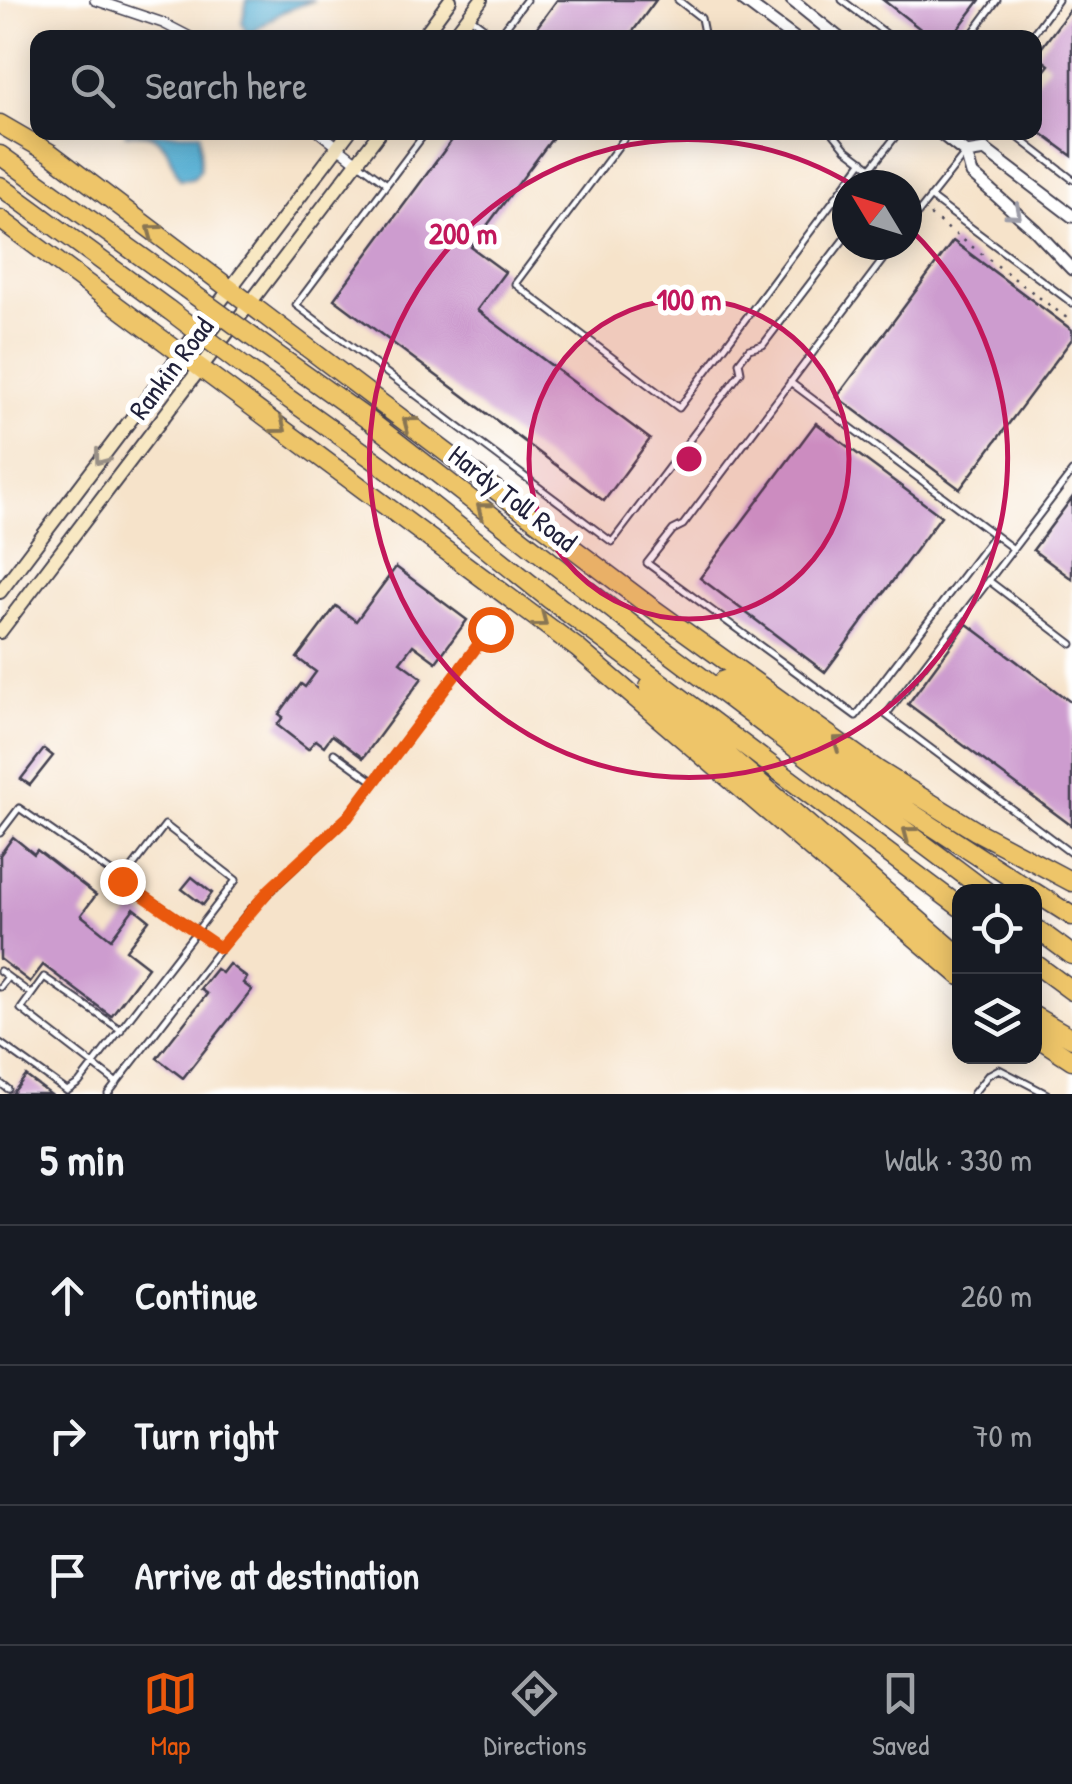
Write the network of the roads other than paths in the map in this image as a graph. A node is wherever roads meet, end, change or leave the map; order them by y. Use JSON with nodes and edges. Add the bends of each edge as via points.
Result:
{"nodes":[{"id":1,"x":95,"y":0,"type":"edge"},
{"id":2,"x":449,"y":0,"type":"edge"},
{"id":3,"x":481,"y":0,"type":"edge"},
{"id":4,"x":526,"y":0,"type":"edge"},
{"id":5,"x":678,"y":0,"type":"edge"},
{"id":6,"x":743,"y":0,"type":"edge"},
{"id":7,"x":792,"y":0,"type":"edge"},
{"id":8,"x":842,"y":0,"type":"edge"},
{"id":9,"x":997,"y":0,"type":"edge"},
{"id":10,"x":1058,"y":0,"type":"edge"},
{"id":11,"x":469,"y":16,"type":"junction"},
{"id":12,"x":177,"y":30,"type":"edge"},
{"id":13,"x":428,"y":30,"type":"edge"},
{"id":14,"x":458,"y":30,"type":"edge"},
{"id":15,"x":488,"y":30,"type":"edge"},
{"id":16,"x":503,"y":30,"type":"edge"},
{"id":17,"x":702,"y":30,"type":"edge"},
{"id":18,"x":783,"y":30,"type":"edge"},
{"id":19,"x":829,"y":30,"type":"edge"},
{"id":20,"x":881,"y":30,"type":"edge"},
{"id":21,"x":975,"y":30,"type":"edge"},
{"id":22,"x":1036,"y":30,"type":"edge"},
{"id":23,"x":0,"y":124,"type":"edge"},
{"id":24,"x":329,"y":140,"type":"edge"},
{"id":25,"x":343,"y":140,"type":"edge"},
{"id":26,"x":374,"y":140,"type":"edge"},
{"id":27,"x":420,"y":140,"type":"edge"},
{"id":28,"x":623,"y":140,"type":"edge"},
{"id":29,"x":840,"y":140,"type":"edge"},
{"id":30,"x":893,"y":140,"type":"edge"},
{"id":31,"x":957,"y":140,"type":"edge"},
{"id":32,"x":1021,"y":140,"type":"edge"},
{"id":33,"x":338,"y":147,"type":"junction"},
{"id":34,"x":966,"y":153,"type":"junction"},
{"id":35,"x":0,"y":155,"type":"edge"},
{"id":36,"x":357,"y":162,"type":"junction"},
{"id":37,"x":863,"y":162,"type":"junction"},
{"id":38,"x":872,"y":168,"type":"junction"},
{"id":39,"x":875,"y":170,"type":"edge"},
{"id":40,"x":1072,"y":180,"type":"edge"},
{"id":41,"x":387,"y":184,"type":"junction"},
{"id":42,"x":0,"y":186,"type":"edge"},
{"id":43,"x":930,"y":197,"type":"junction"},
{"id":44,"x":922,"y":207,"type":"edge"},
{"id":45,"x":1072,"y":216,"type":"edge"},
{"id":46,"x":0,"y":219,"type":"edge"},
{"id":47,"x":832,"y":254,"type":"edge"},
{"id":48,"x":883,"y":260,"type":"edge"},
{"id":49,"x":1072,"y":269,"type":"edge"},
{"id":50,"x":230,"y":290,"type":"junction"},
{"id":51,"x":1072,"y":303,"type":"edge"},
{"id":52,"x":251,"y":305,"type":"junction"},
{"id":53,"x":181,"y":352,"type":"junction"},
{"id":54,"x":202,"y":368,"type":"junction"},
{"id":55,"x":790,"y":382,"type":"junction"},
{"id":56,"x":1072,"y":472,"type":"edge"},
{"id":57,"x":994,"y":535,"type":"junction"},
{"id":58,"x":1012,"y":549,"type":"junction"},
{"id":59,"x":988,"y":580,"type":"junction"},
{"id":60,"x":1,"y":589,"type":"edge"},
{"id":61,"x":548,"y":598,"type":"junction"},
{"id":62,"x":21,"y":604,"type":"junction"},
{"id":63,"x":490,"y":629,"type":"dead end"},
{"id":64,"x":640,"y":630,"type":"junction"},
{"id":65,"x":0,"y":632,"type":"edge"},
{"id":66,"x":1072,"y":644,"type":"edge"},
{"id":67,"x":334,"y":753,"type":"dead end"},
{"id":68,"x":374,"y":782,"type":"junction"},
{"id":69,"x":0,"y":833,"type":"edge"},
{"id":70,"x":1072,"y":854,"type":"edge"},
{"id":71,"x":122,"y":881,"type":"junction"},
{"id":72,"x":1072,"y":882,"type":"edge"},
{"id":73,"x":976,"y":884,"type":"edge"},
{"id":74,"x":1022,"y":884,"type":"edge"},
{"id":75,"x":1042,"y":897,"type":"edge"},
{"id":76,"x":952,"y":900,"type":"edge"},
{"id":77,"x":1072,"y":916,"type":"edge"},
{"id":78,"x":195,"y":929,"type":"junction"},
{"id":79,"x":1042,"y":933,"type":"edge"},
{"id":80,"x":220,"y":948,"type":"junction"},
{"id":81,"x":952,"y":949,"type":"edge"},
{"id":82,"x":1072,"y":955,"type":"edge"},
{"id":83,"x":1042,"y":969,"type":"edge"},
{"id":84,"x":0,"y":971,"type":"edge"},
{"id":85,"x":958,"y":974,"type":"edge"},
{"id":86,"x":8,"y":977,"type":"junction"},
{"id":87,"x":0,"y":986,"type":"edge"},
{"id":88,"x":1072,"y":991,"type":"edge"},
{"id":89,"x":31,"y":994,"type":"junction"},
{"id":90,"x":1042,"y":1021,"type":"edge"},
{"id":91,"x":121,"y":1030,"type":"junction"},
{"id":92,"x":1072,"y":1038,"type":"edge"},
{"id":93,"x":1042,"y":1040,"type":"edge"},
{"id":94,"x":0,"y":1043,"type":"edge"},
{"id":95,"x":1072,"y":1060,"type":"edge"},
{"id":96,"x":94,"y":1066,"type":"junction"},
{"id":97,"x":117,"y":1082,"type":"junction"},
{"id":98,"x":0,"y":1083,"type":"edge"},
{"id":99,"x":8,"y":1089,"type":"dead end"},
{"id":100,"x":108,"y":1094,"type":"edge"},
{"id":101,"x":973,"y":1094,"type":"edge"},
{"id":102,"x":1047,"y":1094,"type":"edge"}],
"edges":[{"from":1,"to":12,"type":"street"},
{"from":2,"to":11,"type":"street"},
{"from":2,"to":13,"type":"main road"},
{"from":3,"to":11,"type":"main road"},
{"from":4,"to":16,"type":"lane"},
{"from":5,"to":17,"type":"lane","via":[[701,18]]},
{"from":6,"to":18,"type":"street"},
{"from":7,"to":19,"type":"street"},
{"from":8,"to":20,"type":"lane"},
{"from":9,"to":21,"type":"lane"},
{"from":10,"to":22,"type":"lane"},
{"from":11,"to":14,"type":"main road"},
{"from":11,"to":15,"type":"lane"},
{"from":50,"to":23,"type":"highway","one_way":true,"via":[[50,152]]},
{"from":24,"to":33,"type":"street"},
{"from":25,"to":33,"type":"main road","name":"Rankin Road"},
{"from":26,"to":36,"type":"main road","name":"Rankin Road"},
{"from":27,"to":41,"type":"lane"},
{"from":28,"to":37,"type":"lane","via":[[515,284],[679,408]]},
{"from":29,"to":37,"type":"lane"},
{"from":30,"to":38,"type":"lane"},
{"from":31,"to":34,"type":"street"},
{"from":32,"to":40,"type":"lane"},
{"from":33,"to":36,"type":"street"},
{"from":33,"to":50,"type":"main road","name":"Rankin Road"},
{"from":34,"to":43,"type":"lane"},
{"from":34,"to":45,"type":"street","via":[[985,150]]},
{"from":34,"to":49,"type":"street","one_way":true,"via":[[972,174]]},
{"from":64,"to":35,"type":"highway","name":"Hardy Toll Road","one_way":true,"bridge":true,"via":[[370,421]]},
{"from":36,"to":41,"type":"lane"},
{"from":36,"to":52,"type":"main road","name":"Rankin Road"},
{"from":37,"to":38,"type":"lane"},
{"from":38,"to":39,"type":"lane"},
{"from":41,"to":47,"type":"lane","via":[[296,305],[612,542],[741,372],[749,349],[763,346]]},
{"from":42,"to":61,"type":"highway","name":"Hardy Toll Road","bridge":true,"via":[[384,468]]},
{"from":43,"to":44,"type":"lane"},
{"from":43,"to":51,"type":"lane"},
{"from":46,"to":53,"type":"highway"},
{"from":48,"to":55,"type":"lane"},
{"from":50,"to":52,"type":"highway"},
{"from":50,"to":53,"type":"main road","name":"Rankin Road"},
{"from":52,"to":54,"type":"main road","name":"Rankin Road"},
{"from":72,"to":52,"type":"highway","one_way":true,"via":[[879,771]]},
{"from":53,"to":54,"type":"highway"},
{"from":53,"to":60,"type":"main road","name":"Rankin Road","one_way":true},
{"from":54,"to":62,"type":"main road","name":"Rankin Road"},
{"from":54,"to":85,"type":"highway","one_way":true,"via":[[603,668]]},
{"from":55,"to":57,"type":"lane"},
{"from":55,"to":57,"type":"lane","via":[[647,564],[856,716]]},
{"from":56,"to":58,"type":"lane"},
{"from":57,"to":58,"type":"lane"},
{"from":58,"to":59,"type":"lane"},
{"from":59,"to":66,"type":"lane"},
{"from":59,"to":70,"type":"lane","via":[[886,714]]},
{"from":60,"to":62,"type":"main road"},
{"from":61,"to":76,"type":"highway","name":"Hardy Toll Road"},
{"from":61,"to":81,"type":"highway"},
{"from":62,"to":65,"type":"main road","name":"Rankin Road"},
{"from":63,"to":68,"type":"lane"},
{"from":73,"to":64,"type":"highway","name":"Hardy Toll Road","one_way":true},
{"from":64,"to":74,"type":"highway"},
{"from":67,"to":68,"type":"lane"},
{"from":68,"to":80,"type":"lane"},
{"from":69,"to":71,"type":"lane","via":[[19,808]]},
{"from":71,"to":78,"type":"lane"},
{"from":71,"to":78,"type":"lane","via":[[166,826],[236,880]]},
{"from":75,"to":77,"type":"highway"},
{"from":78,"to":80,"type":"lane"},
{"from":78,"to":91,"type":"lane"},
{"from":79,"to":82,"type":"highway"},
{"from":80,"to":97,"type":"lane"},
{"from":83,"to":88,"type":"highway"},
{"from":84,"to":86,"type":"lane"},
{"from":86,"to":87,"type":"lane"},
{"from":86,"to":89,"type":"lane"},
{"from":89,"to":91,"type":"lane","via":[[44,977]]},
{"from":89,"to":96,"type":"lane","via":[[21,1008]]},
{"from":90,"to":92,"type":"highway"},
{"from":91,"to":96,"type":"lane"},
{"from":93,"to":95,"type":"highway"},
{"from":94,"to":96,"type":"lane","via":[[67,1090]]},
{"from":96,"to":97,"type":"lane"},
{"from":97,"to":100,"type":"lane"},
{"from":98,"to":99,"type":"lane"},
{"from":101,"to":102,"type":"lane","via":[[999,1069]]}]}
